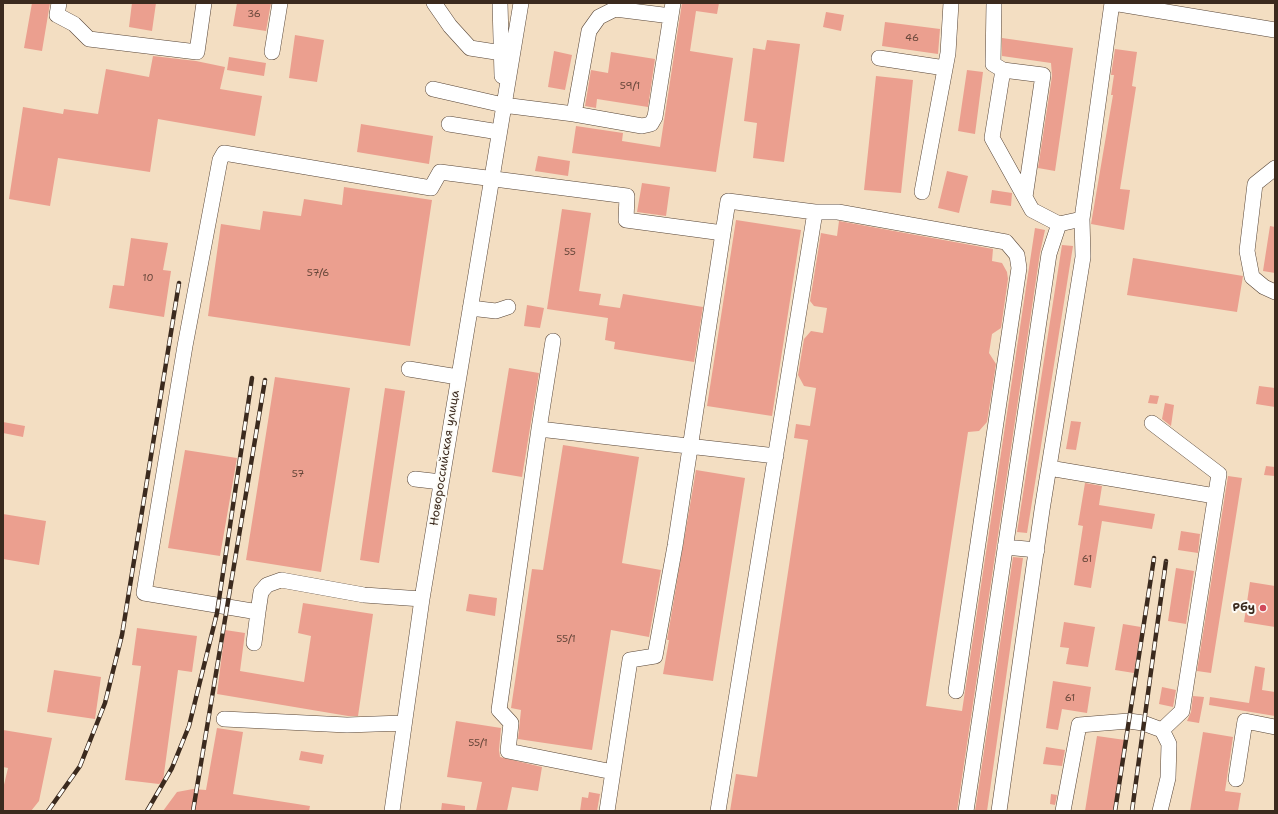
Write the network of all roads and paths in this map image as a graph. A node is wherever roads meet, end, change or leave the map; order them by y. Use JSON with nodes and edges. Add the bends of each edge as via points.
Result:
{"nodes":[{"id":1,"x":59,"y":3,"type":"edge"},
{"id":2,"x":204,"y":3,"type":"edge"},
{"id":3,"x":280,"y":3,"type":"edge"},
{"id":4,"x":434,"y":3,"type":"edge"},
{"id":5,"x":500,"y":3,"type":"edge"},
{"id":6,"x":521,"y":3,"type":"edge"},
{"id":7,"x":952,"y":3,"type":"edge"},
{"id":8,"x":994,"y":3,"type":"edge"},
{"id":9,"x":1112,"y":3,"type":"edge"},
{"id":10,"x":672,"y":10,"type":"edge"},
{"id":11,"x":1275,"y":30,"type":"edge"},
{"id":12,"x":272,"y":52,"type":"dead end"},
{"id":13,"x":502,"y":53,"type":"junction"},
{"id":14,"x":879,"y":58,"type":"dead end"},
{"id":15,"x":945,"y":68,"type":"junction"},
{"id":16,"x":1003,"y":70,"type":"junction"},
{"id":17,"x":433,"y":89,"type":"dead end"},
{"id":18,"x":503,"y":105,"type":"junction"},
{"id":19,"x":574,"y":114,"type":"junction"},
{"id":20,"x":449,"y":124,"type":"dead end"},
{"id":21,"x":499,"y":132,"type":"junction"},
{"id":22,"x":1275,"y":168,"type":"edge"},
{"id":23,"x":491,"y":179,"type":"junction"},
{"id":24,"x":922,"y":192,"type":"dead end"},
{"id":25,"x":1024,"y":197,"type":"junction"},
{"id":26,"x":815,"y":212,"type":"junction"},
{"id":27,"x":1082,"y":219,"type":"junction"},
{"id":28,"x":1059,"y":224,"type":"junction"},
{"id":29,"x":723,"y":233,"type":"junction"},
{"id":30,"x":1275,"y":292,"type":"edge"},
{"id":31,"x":508,"y":307,"type":"dead end"},
{"id":32,"x":470,"y":308,"type":"junction"},
{"id":33,"x":553,"y":341,"type":"dead end"},
{"id":34,"x":409,"y":369,"type":"dead end"},
{"id":35,"x":458,"y":377,"type":"junction"},
{"id":36,"x":1152,"y":423,"type":"dead end"},
{"id":37,"x":538,"y":428,"type":"junction"},
{"id":38,"x":690,"y":446,"type":"junction"},
{"id":39,"x":776,"y":456,"type":"junction"},
{"id":40,"x":1049,"y":468,"type":"junction"},
{"id":41,"x":415,"y":479,"type":"dead end"},
{"id":42,"x":441,"y":482,"type":"junction"},
{"id":43,"x":1215,"y":496,"type":"junction"},
{"id":44,"x":1006,"y":546,"type":"junction"},
{"id":45,"x":1036,"y":550,"type":"junction"},
{"id":46,"x":422,"y":599,"type":"junction"},
{"id":47,"x":258,"y":612,"type":"junction"},
{"id":48,"x":254,"y":643,"type":"dead end"},
{"id":49,"x":956,"y":691,"type":"dead end"},
{"id":50,"x":224,"y":719,"type":"dead end"},
{"id":51,"x":403,"y":723,"type":"junction"},
{"id":52,"x":1275,"y":727,"type":"edge"},
{"id":53,"x":1162,"y":730,"type":"junction"},
{"id":54,"x":613,"y":772,"type":"junction"},
{"id":55,"x":1236,"y":779,"type":"dead end"},
{"id":56,"x":392,"y":811,"type":"edge"},
{"id":57,"x":607,"y":811,"type":"edge"},
{"id":58,"x":718,"y":811,"type":"edge"},
{"id":59,"x":966,"y":811,"type":"edge"},
{"id":60,"x":999,"y":811,"type":"edge"},
{"id":61,"x":1063,"y":811,"type":"edge"},
{"id":62,"x":1160,"y":811,"type":"edge"}],
"edges":[{"from":1,"to":2,"type":"street","via":[[57,15],[74,24],[89,39],[197,52]]},
{"from":3,"to":12,"type":"street"},
{"from":4,"to":13,"type":"street","via":[[470,48]]},
{"from":5,"to":13,"type":"street"},
{"from":6,"to":18,"type":"street"},
{"from":7,"to":15,"type":"street"},
{"from":8,"to":16,"type":"street","via":[[993,64]]},
{"from":9,"to":11,"type":"street"},
{"from":9,"to":27,"type":"street"},
{"from":10,"to":19,"type":"street","via":[[615,9],[599,17],[589,31]]},
{"from":10,"to":19,"type":"street","via":[[655,117],[651,124],[642,126]]},
{"from":13,"to":18,"type":"street"},
{"from":14,"to":15,"type":"street"},
{"from":15,"to":24,"type":"street"},
{"from":16,"to":25,"type":"street","via":[[992,138]]},
{"from":16,"to":25,"type":"street","via":[[1043,75]]},
{"from":17,"to":18,"type":"street"},
{"from":18,"to":19,"type":"street"},
{"from":18,"to":21,"type":"street","name":"Новороссийская улица"},
{"from":20,"to":21,"type":"street"},
{"from":21,"to":23,"type":"street","name":"Новороссийская улица"},
{"from":22,"to":30,"type":"street","via":[[1255,184],[1247,251],[1252,277]]},
{"from":23,"to":29,"type":"street","via":[[627,196],[626,220]]},
{"from":23,"to":32,"type":"street","name":"Новороссийская улица"},
{"from":23,"to":47,"type":"street","via":[[440,172],[431,188],[224,153],[220,160],[185,346],[144,593]]},
{"from":25,"to":28,"type":"street","via":[[1032,210]]},
{"from":26,"to":29,"type":"street","via":[[728,201]]},
{"from":26,"to":39,"type":"street"},
{"from":26,"to":49,"type":"street","via":[[838,212],[1006,242],[1017,255],[1019,268],[1015,304],[988,467]]},
{"from":27,"to":28,"type":"street"},
{"from":27,"to":40,"type":"street","via":[[1083,257]]},
{"from":28,"to":44,"type":"street","via":[[1049,254]]},
{"from":29,"to":38,"type":"street"},
{"from":31,"to":32,"type":"street","via":[[496,311]]},
{"from":32,"to":35,"type":"street","name":"Новороссийская улица"},
{"from":33,"to":37,"type":"street"},
{"from":34,"to":35,"type":"street"},
{"from":35,"to":42,"type":"street","name":"Новороссийская улица"},
{"from":36,"to":43,"type":"street","via":[[1219,474]]},
{"from":37,"to":38,"type":"street"},
{"from":37,"to":54,"type":"street","via":[[500,710],[512,723],[508,751]]},
{"from":38,"to":39,"type":"street"},
{"from":38,"to":54,"type":"street","via":[[655,656],[630,660]]},
{"from":39,"to":58,"type":"street"},
{"from":40,"to":43,"type":"street"},
{"from":40,"to":45,"type":"street"},
{"from":41,"to":42,"type":"street"},
{"from":42,"to":46,"type":"street","name":"Новороссийская улица"},
{"from":43,"to":53,"type":"street","via":[[1182,711]]},
{"from":44,"to":45,"type":"street"},
{"from":44,"to":59,"type":"street"},
{"from":45,"to":60,"type":"street"},
{"from":46,"to":47,"type":"street","via":[[364,595],[282,580],[267,585],[260,592]]},
{"from":46,"to":51,"type":"street","name":"Новороссийская улица"},
{"from":47,"to":48,"type":"street"},
{"from":50,"to":51,"type":"street","via":[[347,725]]},
{"from":51,"to":56,"type":"street","name":"Новороссийская улица"},
{"from":52,"to":55,"type":"street","via":[[1245,721]]},
{"from":53,"to":61,"type":"street","via":[[1129,721],[1079,724]]},
{"from":53,"to":62,"type":"street","via":[[1169,744],[1168,778]]},
{"from":54,"to":57,"type":"street"}]}
